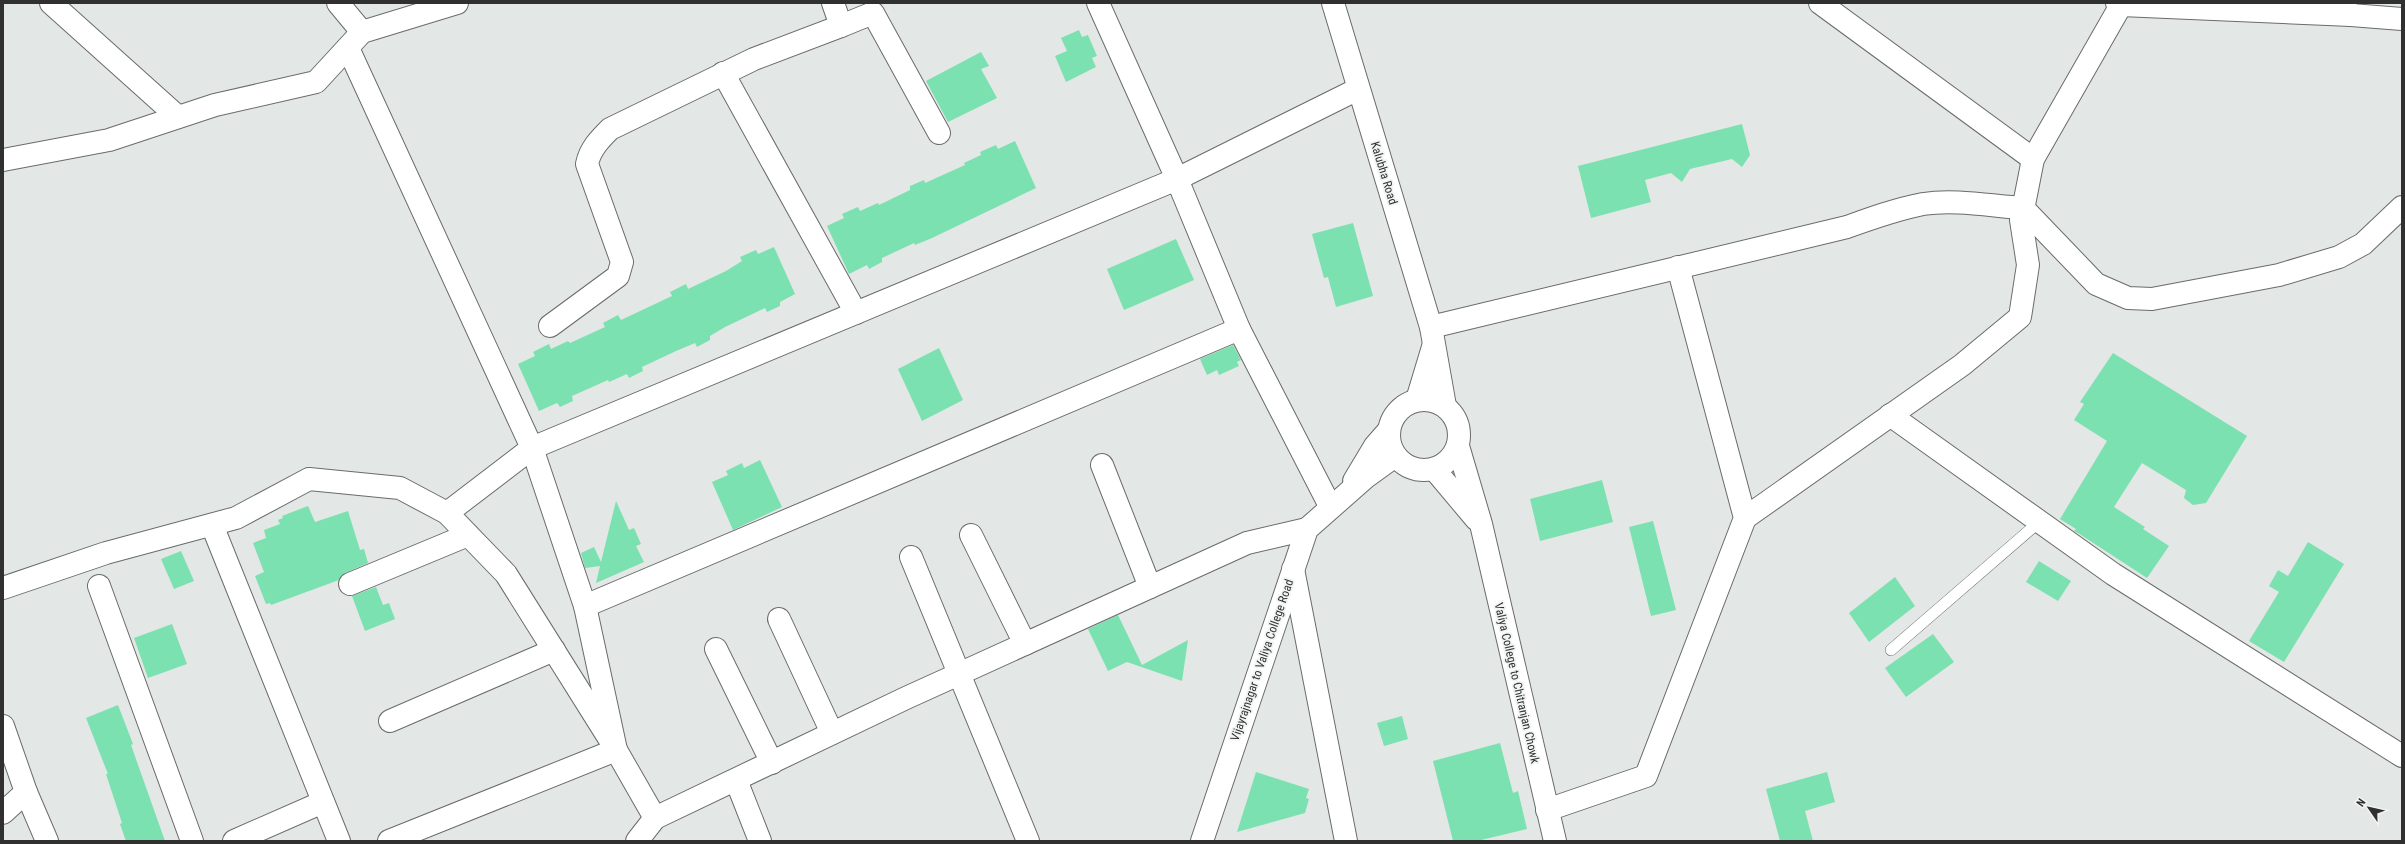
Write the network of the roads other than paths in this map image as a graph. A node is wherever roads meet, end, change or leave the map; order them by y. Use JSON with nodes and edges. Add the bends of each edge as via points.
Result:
{"nodes":[{"id":1,"x":50,"y":3,"type":"edge"},
{"id":2,"x":338,"y":3,"type":"edge"},
{"id":3,"x":457,"y":3,"type":"edge"},
{"id":4,"x":833,"y":3,"type":"edge"},
{"id":5,"x":1098,"y":3,"type":"edge"},
{"id":6,"x":1333,"y":3,"type":"edge"},
{"id":7,"x":1820,"y":3,"type":"edge"},
{"id":8,"x":2119,"y":4,"type":"edge"},
{"id":9,"x":419,"y":9,"type":"edge"},
{"id":10,"x":2347,"y":9,"type":"edge"},
{"id":11,"x":2402,"y":19,"type":"edge"},
{"id":12,"x":841,"y":26,"type":"junction"},
{"id":13,"x":355,"y":40,"type":"junction"},
{"id":14,"x":723,"y":73,"type":"junction"},
{"id":15,"x":1358,"y":89,"type":"junction"},
{"id":16,"x":178,"y":117,"type":"junction"},
{"id":17,"x":939,"y":133,"type":"dead end"},
{"id":18,"x":2034,"y":159,"type":"junction"},
{"id":19,"x":3,"y":160,"type":"edge"},
{"id":20,"x":1177,"y":179,"type":"junction"},
{"id":21,"x":2402,"y":207,"type":"edge"},
{"id":22,"x":2024,"y":208,"type":"junction"},
{"id":23,"x":1678,"y":267,"type":"junction"},
{"id":24,"x":856,"y":313,"type":"junction"},
{"id":25,"x":550,"y":326,"type":"dead end"},
{"id":26,"x":1239,"y":328,"type":"junction"},
{"id":27,"x":1432,"y":336,"type":"junction"},
{"id":28,"x":1417,"y":400,"type":"junction"},
{"id":29,"x":1445,"y":406,"type":"junction"},
{"id":30,"x":1890,"y":415,"type":"junction"},
{"id":31,"x":1389,"y":430,"type":"junction"},
{"id":32,"x":1458,"y":446,"type":"junction"},
{"id":33,"x":532,"y":448,"type":"junction"},
{"id":34,"x":1395,"y":456,"type":"junction"},
{"id":35,"x":1102,"y":465,"type":"dead end"},
{"id":36,"x":1434,"y":469,"type":"junction"},
{"id":37,"x":1338,"y":500,"type":"junction"},
{"id":38,"x":447,"y":513,"type":"junction"},
{"id":39,"x":1745,"y":518,"type":"junction"},
{"id":40,"x":2039,"y":522,"type":"junction"},
{"id":41,"x":1481,"y":524,"type":"junction"},
{"id":42,"x":212,"y":525,"type":"junction"},
{"id":43,"x":1307,"y":529,"type":"junction"},
{"id":44,"x":468,"y":535,"type":"junction"},
{"id":45,"x":971,"y":535,"type":"dead end"},
{"id":46,"x":912,"y":557,"type":"dead end"},
{"id":47,"x":1293,"y":569,"type":"junction"},
{"id":48,"x":350,"y":584,"type":"dead end"},
{"id":49,"x":100,"y":586,"type":"dead end"},
{"id":50,"x":1150,"y":587,"type":"junction"},
{"id":51,"x":3,"y":588,"type":"edge"},
{"id":52,"x":584,"y":606,"type":"junction"},
{"id":53,"x":779,"y":619,"type":"dead end"},
{"id":54,"x":1025,"y":644,"type":"junction"},
{"id":55,"x":716,"y":649,"type":"dead end"},
{"id":56,"x":554,"y":650,"type":"junction"},
{"id":57,"x":1891,"y":650,"type":"dead end"},
{"id":58,"x":959,"y":674,"type":"junction"},
{"id":59,"x":390,"y":721,"type":"dead end"},
{"id":60,"x":3,"y":726,"type":"edge"},
{"id":61,"x":832,"y":733,"type":"junction"},
{"id":62,"x":616,"y":750,"type":"junction"},
{"id":63,"x":2402,"y":756,"type":"edge"},
{"id":64,"x":772,"y":763,"type":"junction"},
{"id":65,"x":736,"y":780,"type":"junction"},
{"id":66,"x":26,"y":792,"type":"junction"},
{"id":67,"x":323,"y":802,"type":"junction"},
{"id":68,"x":1547,"y":810,"type":"junction"},
{"id":69,"x":3,"y":813,"type":"edge"},
{"id":70,"x":655,"y":818,"type":"junction"},
{"id":71,"x":47,"y":841,"type":"edge"},
{"id":72,"x":192,"y":841,"type":"edge"},
{"id":73,"x":234,"y":841,"type":"edge"},
{"id":74,"x":339,"y":841,"type":"edge"},
{"id":75,"x":389,"y":841,"type":"edge"},
{"id":76,"x":637,"y":841,"type":"edge"},
{"id":77,"x":760,"y":841,"type":"edge"},
{"id":78,"x":1028,"y":841,"type":"edge"},
{"id":79,"x":1202,"y":841,"type":"edge"},
{"id":80,"x":1346,"y":841,"type":"edge"},
{"id":81,"x":1555,"y":841,"type":"edge"}],
"edges":[{"from":1,"to":16,"type":"street"},
{"from":2,"to":13,"type":"street"},
{"from":3,"to":9,"type":"street"},
{"from":4,"to":12,"type":"street"},
{"from":5,"to":20,"type":"street"},
{"from":6,"to":15,"type":"street","name":"Kalubha Road"},
{"from":7,"to":18,"type":"street"},
{"from":8,"to":10,"type":"street"},
{"from":8,"to":18,"type":"street"},
{"from":9,"to":13,"type":"street"},
{"from":10,"to":11,"type":"street"},
{"from":12,"to":14,"type":"street"},
{"from":12,"to":17,"type":"street","via":[[873,13]]},
{"from":13,"to":16,"type":"street","via":[[316,82],[215,105]]},
{"from":13,"to":33,"type":"street"},
{"from":14,"to":24,"type":"street"},
{"from":14,"to":25,"type":"street","via":[[610,129],[596,143],[587,164],[622,262],[618,276]]},
{"from":15,"to":20,"type":"street"},
{"from":15,"to":27,"type":"street","name":"Kalubha Road"},
{"from":16,"to":19,"type":"street","via":[[109,140]]},
{"from":18,"to":22,"type":"street"},
{"from":20,"to":24,"type":"street"},
{"from":20,"to":26,"type":"street"},
{"from":21,"to":22,"type":"street","via":[[2363,244],[2339,257],[2279,275],[2152,299],[2128,298],[2096,284]]},
{"from":22,"to":23,"type":"street","via":[[1924,204],[1896,210],[1847,227]]},
{"from":22,"to":30,"type":"street","via":[[2021,220],[2028,265],[2020,317],[1962,365]]},
{"from":23,"to":27,"type":"street"},
{"from":23,"to":39,"type":"street"},
{"from":24,"to":33,"type":"street"},
{"from":26,"to":37,"type":"street"},
{"from":26,"to":52,"type":"street"},
{"from":27,"to":28,"type":"street"},
{"from":27,"to":29,"type":"street","name":"Kalubha Road"},
{"from":28,"to":29,"type":"street","via":[[1427,399]]},
{"from":28,"to":31,"type":"street","via":[[1398,410]]},
{"from":29,"to":32,"type":"street","via":[[1458,424]]},
{"from":30,"to":39,"type":"street"},
{"from":30,"to":40,"type":"street"},
{"from":31,"to":34,"type":"street","via":[[1389,439]]},
{"from":31,"to":37,"type":"street","name":"Vijayrajnagar to Valiya College Road"},
{"from":32,"to":36,"type":"street","via":[[1453,456]]},
{"from":32,"to":41,"type":"street","name":"Valiya College to Chitranjan Chowk"},
{"from":33,"to":38,"type":"street"},
{"from":33,"to":52,"type":"street"},
{"from":34,"to":36,"type":"street","via":[[1412,469]]},
{"from":34,"to":37,"type":"street","name":"Vijayrajnagar to Valiya College Road"},
{"from":35,"to":50,"type":"street"},
{"from":36,"to":41,"type":"street","name":"Valiya College to Chitranjan Chowk"},
{"from":37,"to":43,"type":"street","name":"Vijayrajnagar to Valiya College Road"},
{"from":38,"to":42,"type":"street","via":[[400,488],[308,479],[236,518]]},
{"from":38,"to":44,"type":"street"},
{"from":39,"to":68,"type":"street","via":[[1646,776]]},
{"from":40,"to":57,"type":"lane"},
{"from":40,"to":63,"type":"street","via":[[2113,574]]},
{"from":41,"to":68,"type":"street","name":"Valiya College to Chitranjan Chowk"},
{"from":42,"to":51,"type":"street","via":[[106,553]]},
{"from":42,"to":67,"type":"street"},
{"from":43,"to":47,"type":"street","name":"Vijayrajnagar to Valiya College Road"},
{"from":43,"to":50,"type":"street","via":[[1247,543]]},
{"from":44,"to":48,"type":"street"},
{"from":44,"to":56,"type":"street","via":[[506,574]]},
{"from":45,"to":54,"type":"street"},
{"from":46,"to":58,"type":"street"},
{"from":47,"to":79,"type":"street","name":"Vijayrajnagar to Valiya College Road"},
{"from":47,"to":80,"type":"street"},
{"from":49,"to":72,"type":"street"},
{"from":50,"to":54,"type":"street"},
{"from":52,"to":62,"type":"street"},
{"from":53,"to":61,"type":"street"},
{"from":54,"to":58,"type":"street"},
{"from":55,"to":64,"type":"street"},
{"from":56,"to":59,"type":"street"},
{"from":56,"to":62,"type":"street"},
{"from":58,"to":61,"type":"street"},
{"from":58,"to":78,"type":"street"},
{"from":60,"to":66,"type":"street"},
{"from":61,"to":64,"type":"street"},
{"from":62,"to":70,"type":"street"},
{"from":62,"to":75,"type":"street"},
{"from":64,"to":65,"type":"street"},
{"from":65,"to":70,"type":"street"},
{"from":65,"to":77,"type":"street"},
{"from":66,"to":69,"type":"street"},
{"from":66,"to":71,"type":"street"},
{"from":67,"to":73,"type":"street"},
{"from":67,"to":74,"type":"street"},
{"from":68,"to":81,"type":"street","name":"Valiya College to Chitranjan Chowk"},
{"from":70,"to":76,"type":"street"}]}
